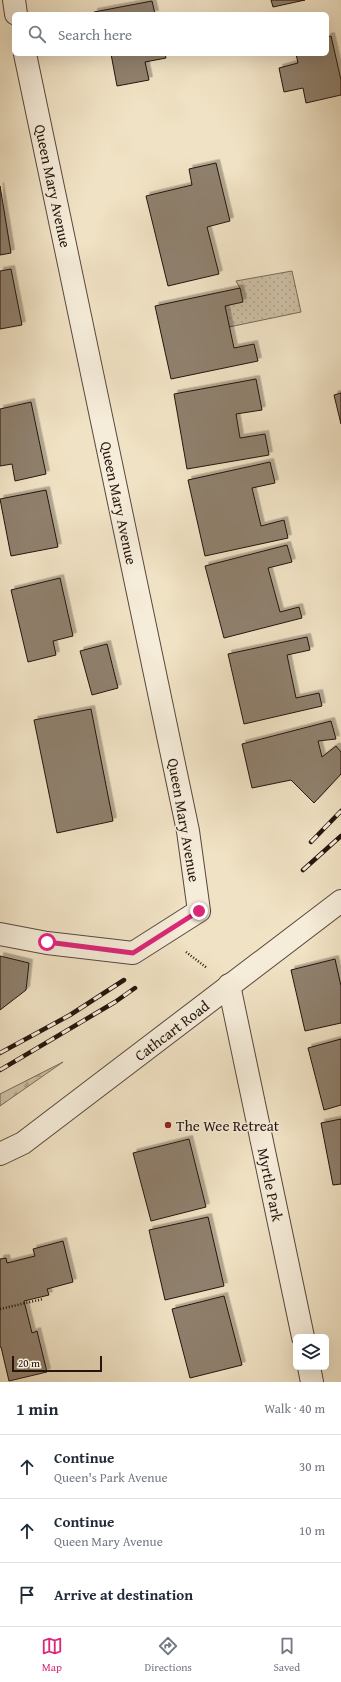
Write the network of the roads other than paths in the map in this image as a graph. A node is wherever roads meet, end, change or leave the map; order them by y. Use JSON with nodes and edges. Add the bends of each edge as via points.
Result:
{"nodes":[{"id":1,"x":14,"y":0,"type":"edge"},
{"id":2,"x":16,"y":12,"type":"edge"},
{"id":3,"x":25,"y":56,"type":"edge"},
{"id":4,"x":341,"y":901,"type":"edge"},
{"id":5,"x":0,"y":934,"type":"edge"},
{"id":6,"x":229,"y":985,"type":"junction"},
{"id":7,"x":0,"y":1154,"type":"edge"},
{"id":8,"x":302,"y":1334,"type":"edge"},
{"id":9,"x":310,"y":1370,"type":"edge"},
{"id":10,"x":312,"y":1382,"type":"edge"}],
"edges":[{"from":1,"to":2,"type":"street"},
{"from":3,"to":5,"type":"street","name":"Queen Mary Avenue","via":[[188,832],[199,911],[133,953]]},
{"from":4,"to":6,"type":"street","name":"Cathcart Road"},
{"from":6,"to":7,"type":"street","name":"Cathcart Road","via":[[23,1143]]},
{"from":6,"to":8,"type":"street","name":"Myrtle Park"},
{"from":9,"to":10,"type":"street"}]}
